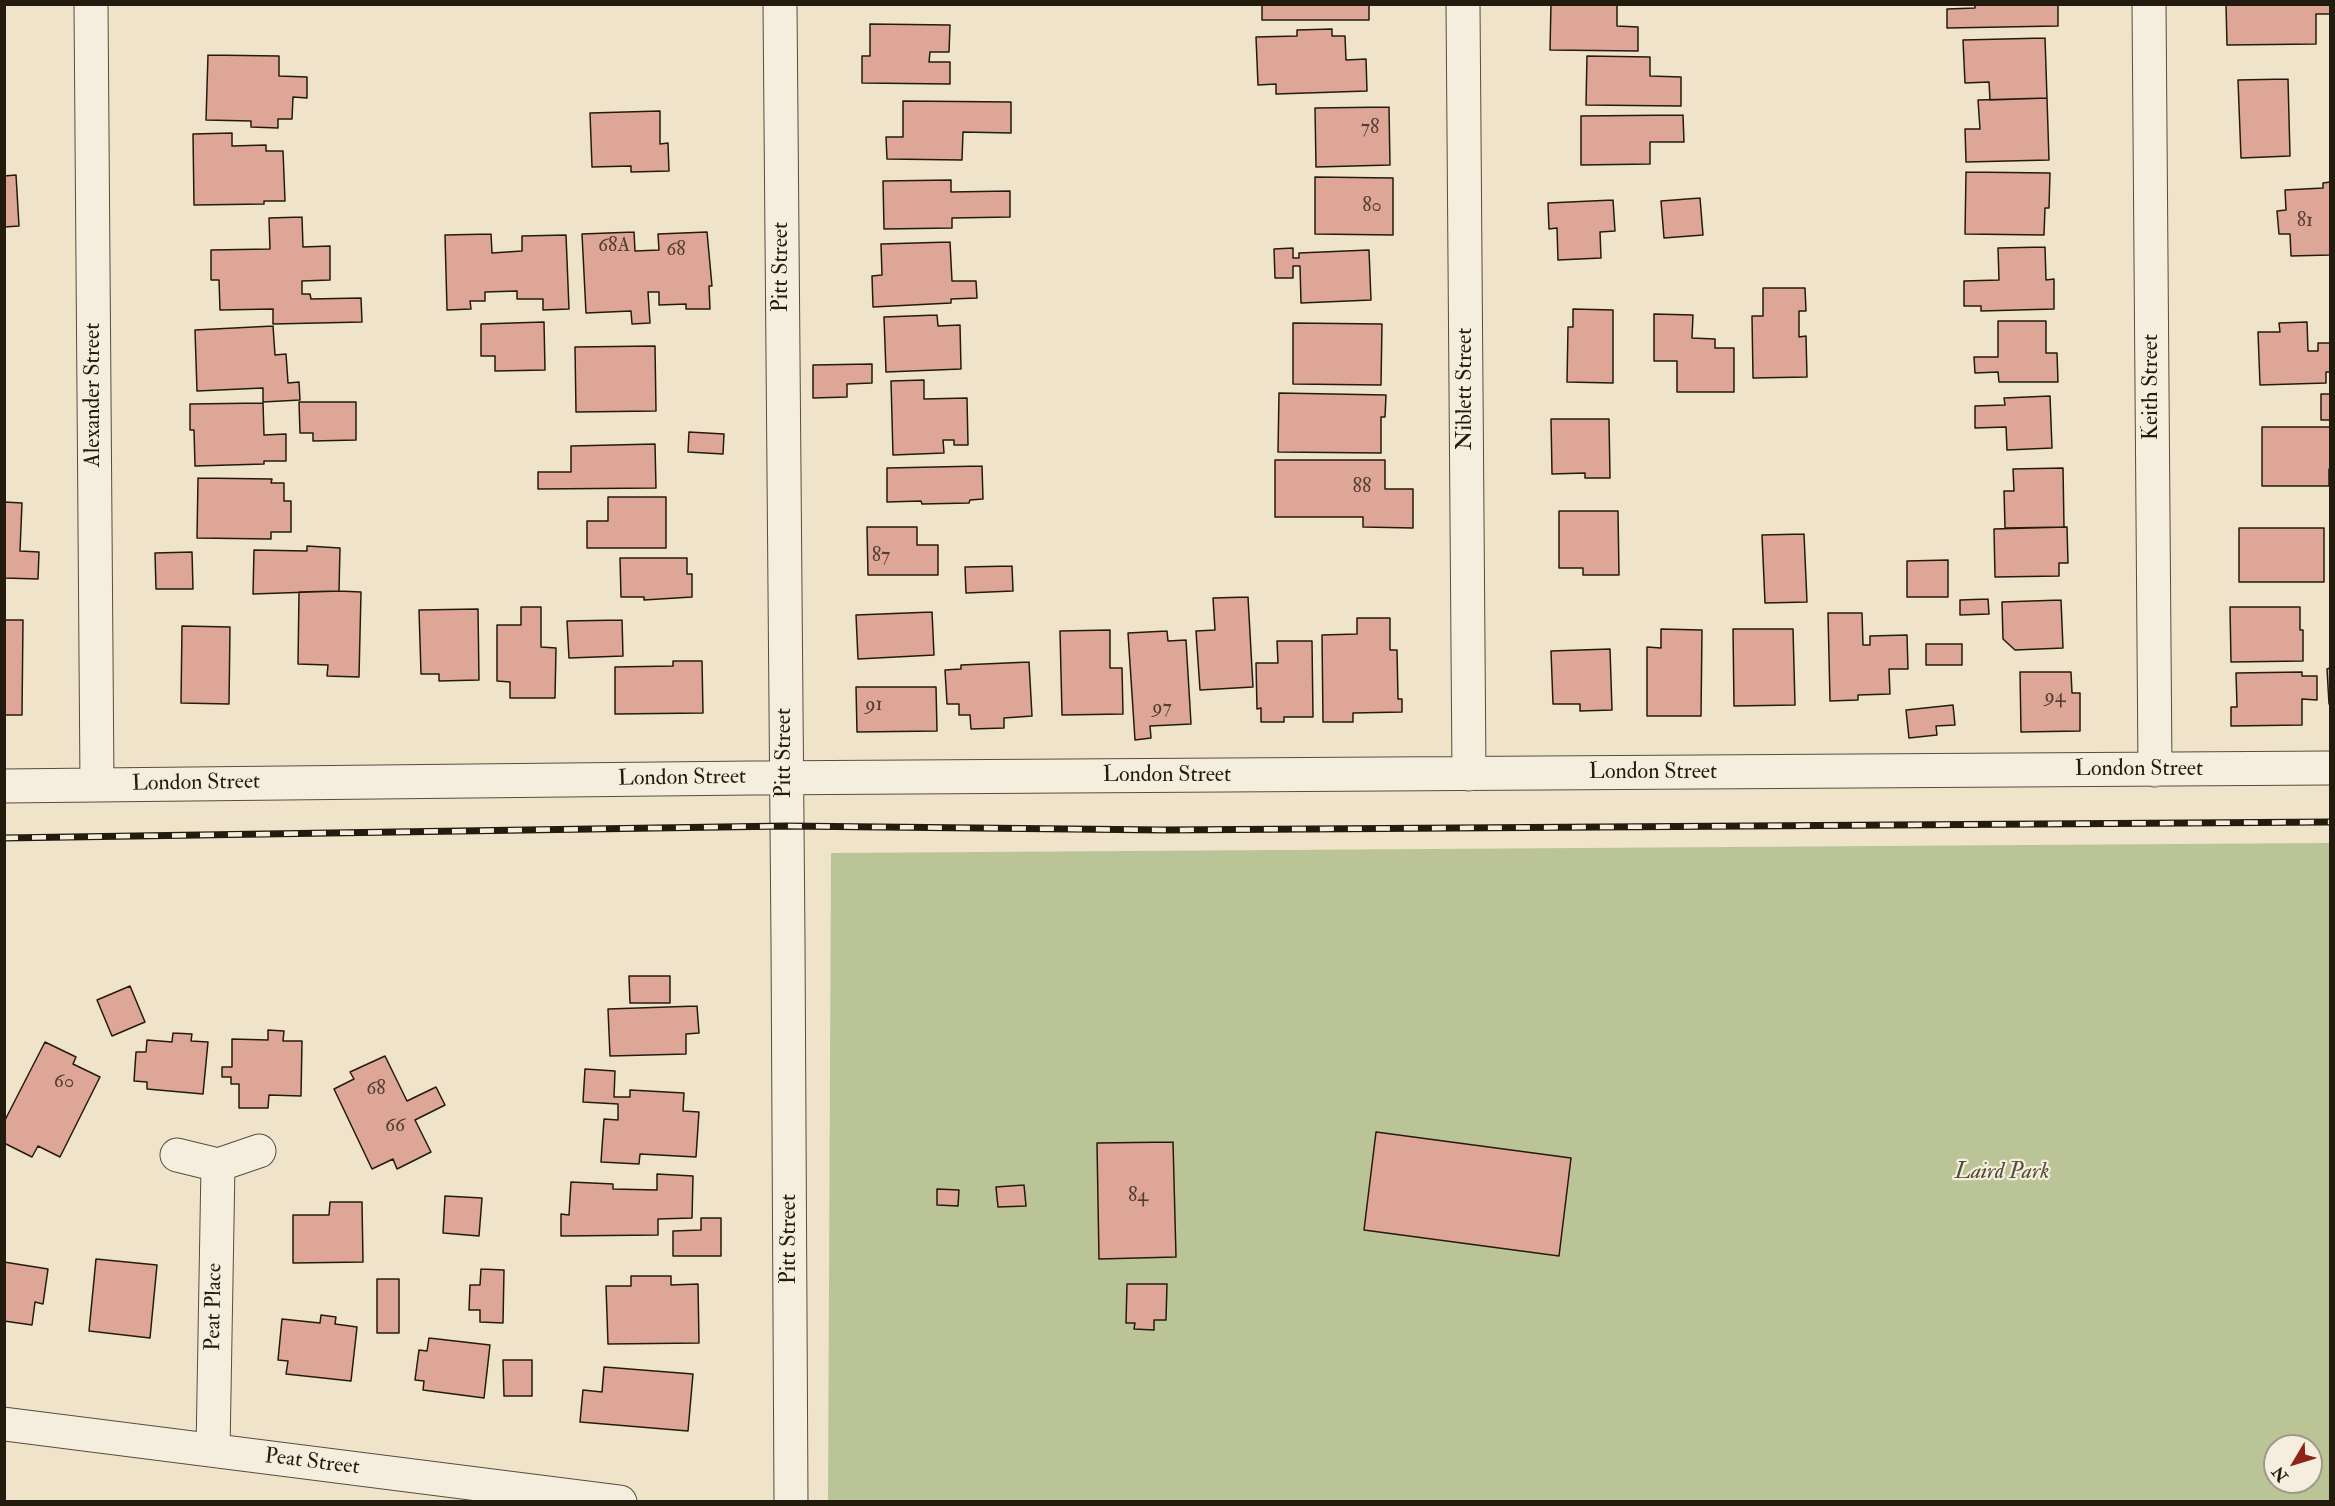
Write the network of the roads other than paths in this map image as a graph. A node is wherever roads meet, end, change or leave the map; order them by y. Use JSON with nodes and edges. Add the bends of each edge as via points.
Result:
{"nodes":[{"id":1,"x":91,"y":4,"type":"edge"},
{"id":2,"x":780,"y":4,"type":"edge"},
{"id":3,"x":1463,"y":4,"type":"edge"},
{"id":4,"x":2149,"y":4,"type":"edge"},
{"id":5,"x":2331,"y":768,"type":"edge"},
{"id":6,"x":2155,"y":770,"type":"junction"},
{"id":7,"x":1469,"y":774,"type":"junction"},
{"id":8,"x":785,"y":778,"type":"junction"},
{"id":9,"x":97,"y":785,"type":"junction"},
{"id":10,"x":4,"y":786,"type":"edge"},
{"id":11,"x":259,"y":1151,"type":"dead end"},
{"id":12,"x":177,"y":1155,"type":"dead end"},
{"id":13,"x":218,"y":1165,"type":"junction"},
{"id":14,"x":4,"y":1424,"type":"edge"},
{"id":15,"x":213,"y":1450,"type":"junction"},
{"id":16,"x":620,"y":1502,"type":"edge"},
{"id":17,"x":791,"y":1502,"type":"edge"}],
"edges":[{"from":1,"to":9,"type":"street","name":"Alexander Street"},
{"from":2,"to":8,"type":"street","name":"Pitt Street"},
{"from":3,"to":7,"type":"street","name":"Niblett Street"},
{"from":4,"to":6,"type":"street","name":"Keith Street"},
{"from":5,"to":6,"type":"street","name":"London Street"},
{"from":6,"to":7,"type":"street","name":"London Street"},
{"from":7,"to":8,"type":"street","name":"London Street"},
{"from":8,"to":9,"type":"street","name":"London Street"},
{"from":8,"to":17,"type":"street","name":"Pitt Street"},
{"from":9,"to":10,"type":"street","name":"London Street"},
{"from":11,"to":13,"type":"street"},
{"from":12,"to":13,"type":"street"},
{"from":13,"to":15,"type":"street","name":"Peat Place"},
{"from":14,"to":15,"type":"street","name":"Peat Street"},
{"from":15,"to":16,"type":"street","name":"Peat Street"}]}
